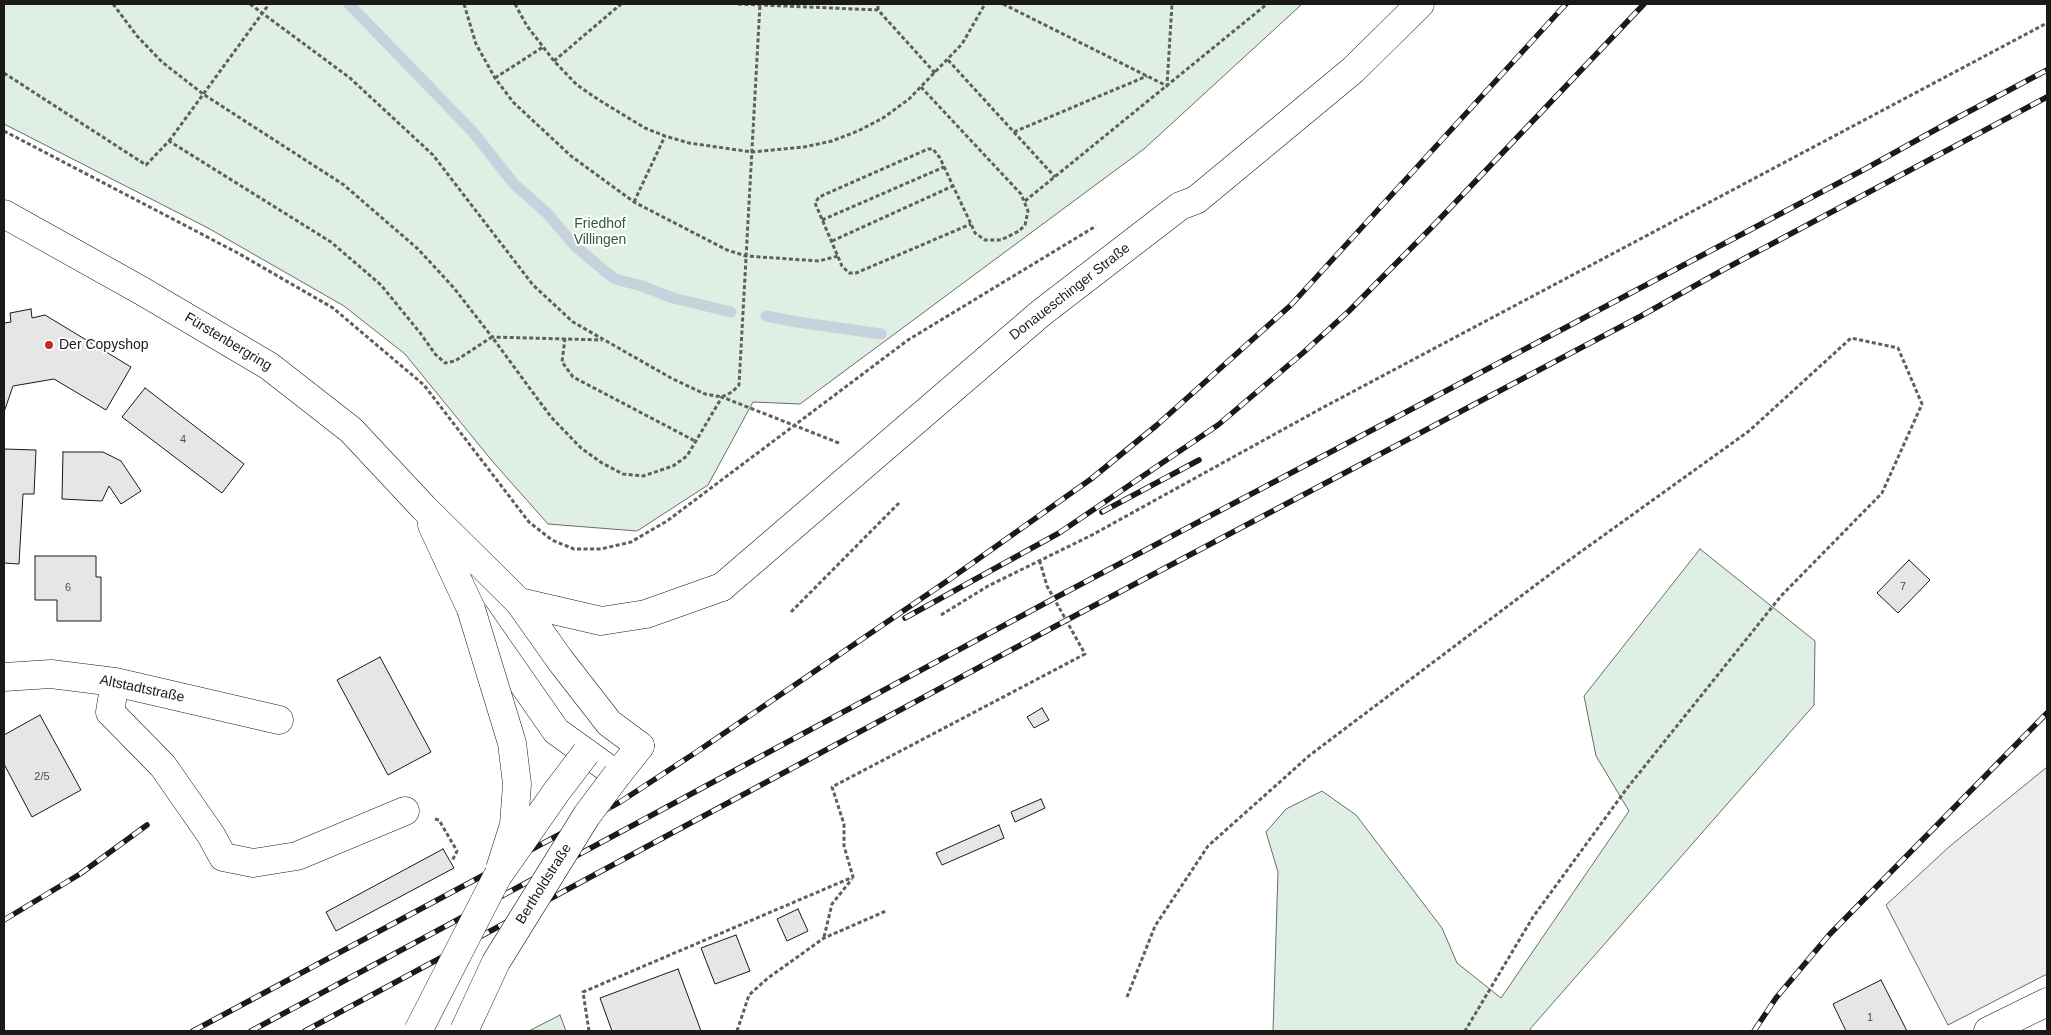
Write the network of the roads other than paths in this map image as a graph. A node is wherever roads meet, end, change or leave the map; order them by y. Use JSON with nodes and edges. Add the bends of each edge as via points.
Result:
{"nodes":[{"id":1,"x":1420,"y":4,"type":"edge"},
{"id":2,"x":4,"y":214,"type":"edge"},
{"id":3,"x":424,"y":508,"type":"junction"},
{"id":4,"x":519,"y":602,"type":"junction"},
{"id":5,"x":471,"y":609,"type":"junction"},
{"id":6,"x":4,"y":677,"type":"edge"},
{"id":7,"x":115,"y":682,"type":"junction"},
{"id":8,"x":279,"y":720,"type":"dead end"},
{"id":9,"x":640,"y":746,"type":"joint"},
{"id":10,"x":586,"y":753,"type":"junction"},
{"id":11,"x":617,"y":775,"type":"junction"},
{"id":12,"x":405,"y":811,"type":"road end"},
{"id":13,"x":497,"y":877,"type":"junction"},
{"id":14,"x":2047,"y":1002,"type":"edge"},
{"id":15,"x":418,"y":1031,"type":"edge"},
{"id":16,"x":464,"y":1031,"type":"edge"},
{"id":17,"x":1988,"y":1031,"type":"edge"}],
"edges":[{"from":1,"to":4,"type":"street","name":"Donaueschinger Straße","via":[[1352,70],[1196,200],[1180,206],[1041,313],[722,587],[646,614],[601,621]]},
{"from":2,"to":3,"type":"street","name":"Fürstenbergring","via":[[269,366],[351,430]]},
{"from":3,"to":4,"type":"street","name":"Fürstenbergring"},
{"from":3,"to":5,"type":"street"},
{"from":4,"to":9,"type":"street","name":"Fürstenbergring","via":[[609,724]]},
{"from":5,"to":10,"type":"street","bridge":true,"via":[[556,731]]},
{"from":5,"to":13,"type":"street","bridge":true,"via":[[512,743],[517,784],[514,825]]},
{"from":6,"to":7,"type":"street","name":"Altstadtstraße","via":[[51,674]]},
{"from":7,"to":8,"type":"street","name":"Altstadtstraße"},
{"from":7,"to":12,"type":"street","via":[[110,712],[163,766],[224,857],[253,863],[297,856]]},
{"from":9,"to":11,"type":"street","name":"Bertholdstraße"},
{"from":10,"to":11,"type":"street"},
{"from":10,"to":13,"type":"street","bridge":true},
{"from":11,"to":16,"type":"street","name":"Bertholdstraße","bridge":true,"via":[[587,815],[496,962]]},
{"from":13,"to":15,"type":"street","bridge":true},
{"from":14,"to":17,"type":"street"}]}
